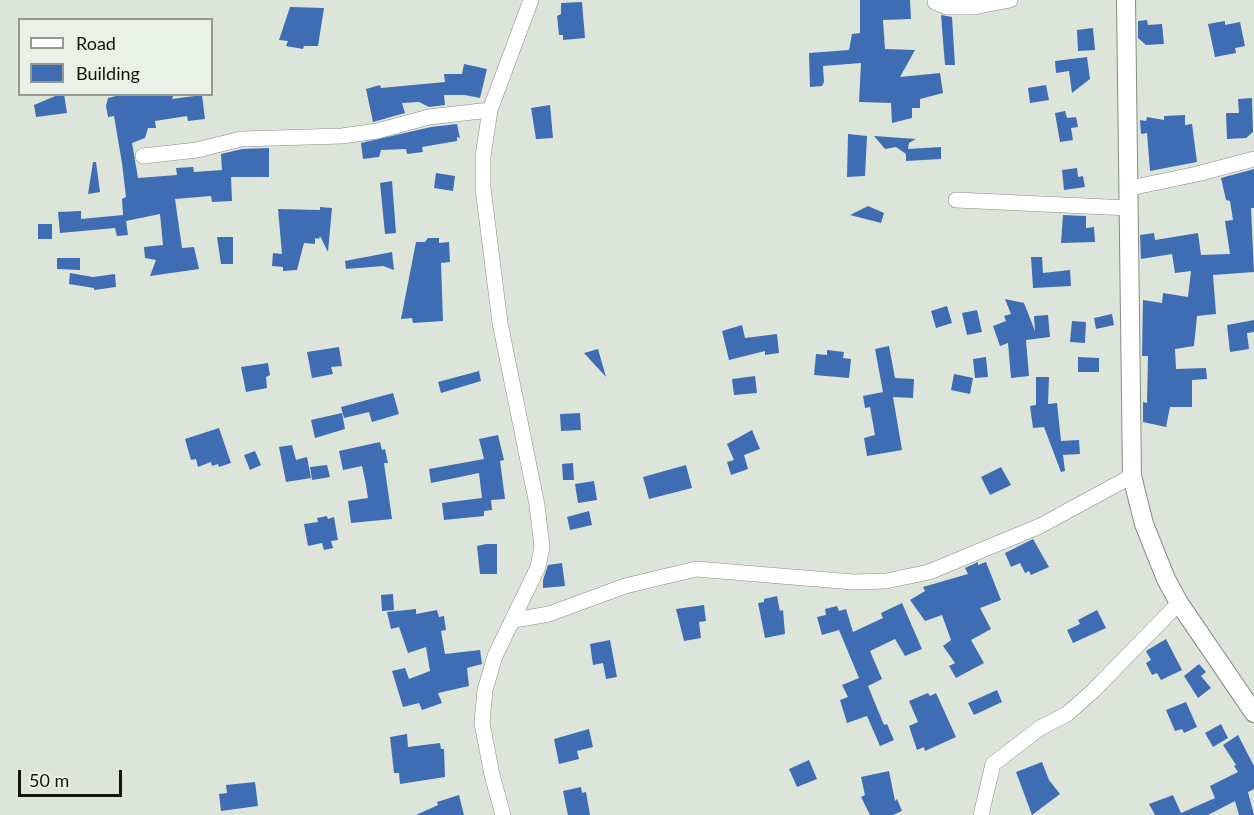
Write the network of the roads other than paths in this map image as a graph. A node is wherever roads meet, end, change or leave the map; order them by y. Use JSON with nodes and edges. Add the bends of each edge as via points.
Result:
{"nodes":[{"id":1,"x":531,"y":0,"type":"edge"},
{"id":2,"x":1010,"y":0,"type":"edge"},
{"id":3,"x":1126,"y":0,"type":"edge"},
{"id":4,"x":935,"y":2,"type":"dead end"},
{"id":5,"x":490,"y":110,"type":"junction"},
{"id":6,"x":143,"y":156,"type":"dead end"},
{"id":7,"x":1254,"y":159,"type":"edge"},
{"id":8,"x":1130,"y":188,"type":"junction"},
{"id":9,"x":956,"y":200,"type":"dead end"},
{"id":10,"x":1129,"y":208,"type":"junction"},
{"id":11,"x":1132,"y":476,"type":"junction"},
{"id":12,"x":1179,"y":603,"type":"junction"},
{"id":13,"x":514,"y":620,"type":"junction"},
{"id":14,"x":1247,"y":692,"type":"edge"},
{"id":15,"x":1254,"y":713,"type":"edge"},
{"id":16,"x":503,"y":815,"type":"edge"},
{"id":17,"x":981,"y":815,"type":"edge"}],
"edges":[{"from":1,"to":5,"type":"street"},
{"from":2,"to":4,"type":"street","via":[[974,7],[947,7]]},
{"from":3,"to":8,"type":"street"},
{"from":5,"to":6,"type":"street","via":[[429,117],[342,136],[241,139],[197,150]]},
{"from":5,"to":13,"type":"street","via":[[483,188],[500,323],[542,547],[538,567]]},
{"from":7,"to":8,"type":"street"},
{"from":8,"to":10,"type":"street"},
{"from":9,"to":10,"type":"street"},
{"from":10,"to":11,"type":"street"},
{"from":11,"to":12,"type":"street","via":[[1144,524]]},
{"from":11,"to":13,"type":"street","via":[[1040,526],[929,572],[886,581],[853,582],[696,569],[625,586],[549,614]]},
{"from":12,"to":14,"type":"street"},
{"from":12,"to":17,"type":"street","via":[[1075,706],[993,764]]},
{"from":13,"to":16,"type":"street","via":[[484,690],[482,723]]},
{"from":14,"to":15,"type":"street"}]}
